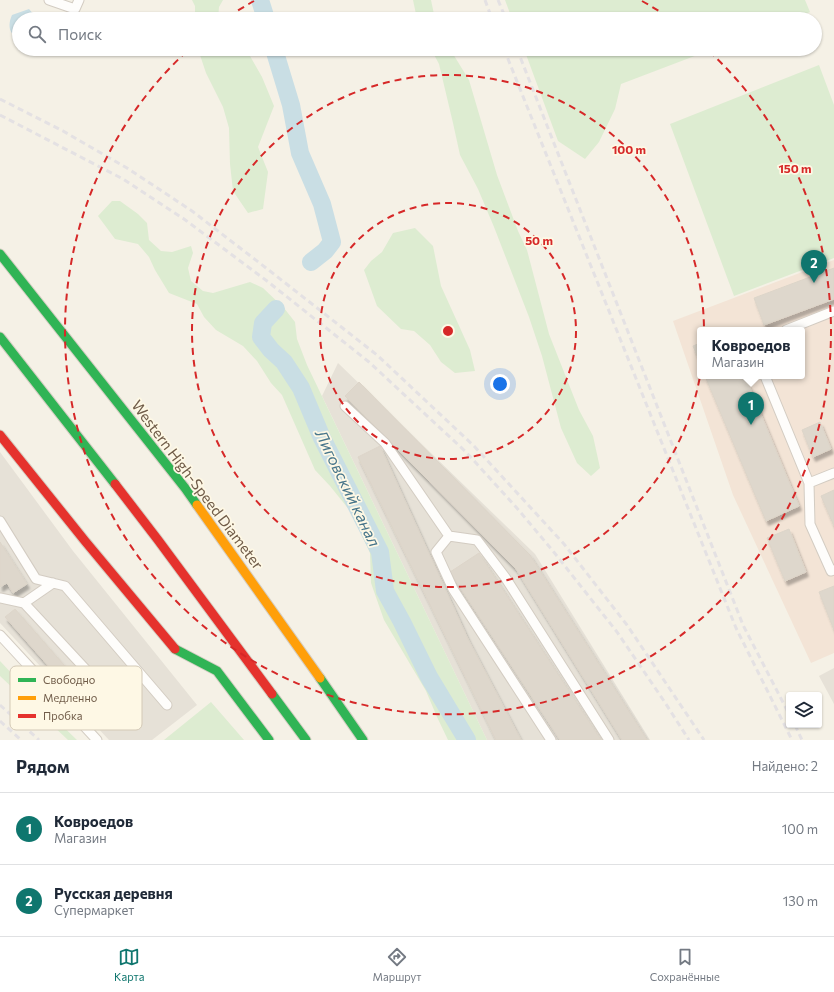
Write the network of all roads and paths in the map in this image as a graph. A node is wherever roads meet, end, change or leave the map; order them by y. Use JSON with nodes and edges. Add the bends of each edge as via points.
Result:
{"nodes":[{"id":1,"x":49,"y":0,"type":"edge"},
{"id":2,"x":79,"y":0,"type":"edge"},
{"id":3,"x":0,"y":254,"type":"edge"},
{"id":4,"x":834,"y":311,"type":"edge"},
{"id":5,"x":794,"y":327,"type":"edge"},
{"id":6,"x":0,"y":337,"type":"edge"},
{"id":7,"x":766,"y":379,"type":"edge"},
{"id":8,"x":345,"y":406,"type":"dead end"},
{"id":9,"x":0,"y":435,"type":"edge"},
{"id":10,"x":834,"y":473,"type":"edge"},
{"id":11,"x":809,"y":483,"type":"junction"},
{"id":12,"x":0,"y":521,"type":"edge"},
{"id":13,"x":449,"y":536,"type":"junction"},
{"id":14,"x":834,"y":570,"type":"edge"},
{"id":15,"x":53,"y":583,"type":"junction"},
{"id":16,"x":0,"y":598,"type":"edge"},
{"id":17,"x":24,"y":603,"type":"junction"},
{"id":18,"x":0,"y":635,"type":"edge"},
{"id":19,"x":29,"y":666,"type":"edge"},
{"id":20,"x":83,"y":666,"type":"edge"},
{"id":21,"x":134,"y":666,"type":"edge"},
{"id":22,"x":142,"y":676,"type":"edge"},
{"id":23,"x":167,"y":705,"type":"dead end"},
{"id":24,"x":88,"y":730,"type":"edge"},
{"id":25,"x":97,"y":740,"type":"edge"},
{"id":26,"x":269,"y":740,"type":"edge"},
{"id":27,"x":306,"y":740,"type":"edge"},
{"id":28,"x":363,"y":740,"type":"edge"},
{"id":29,"x":551,"y":740,"type":"edge"},
{"id":30,"x":609,"y":740,"type":"edge"}],
"edges":[{"from":1,"to":2,"type":"lane","via":[[75,9]]},
{"from":3,"to":28,"type":"main road","name":"Western High-Speed Diameter","via":[[185,488]]},
{"from":4,"to":5,"type":"lane"},
{"from":6,"to":27,"type":"main road","via":[[158,540]]},
{"from":7,"to":11,"type":"lane"},
{"from":8,"to":13,"type":"lane","via":[[385,443]]},
{"from":9,"to":26,"type":"main road","via":[[176,650],[217,670]]},
{"from":10,"to":11,"type":"lane"},
{"from":11,"to":14,"type":"lane","via":[[810,524],[830,571]]},
{"from":12,"to":15,"type":"lane","via":[[36,579]]},
{"from":13,"to":29,"type":"lane","via":[[436,552],[454,589]]},
{"from":13,"to":30,"type":"lane","via":[[478,540],[505,577]]},
{"from":15,"to":17,"type":"lane"},
{"from":15,"to":21,"type":"lane","via":[[65,586]]},
{"from":16,"to":17,"type":"lane"},
{"from":17,"to":20,"type":"lane"},
{"from":18,"to":19,"type":"lane"},
{"from":22,"to":23,"type":"lane"},
{"from":24,"to":25,"type":"lane"}]}
